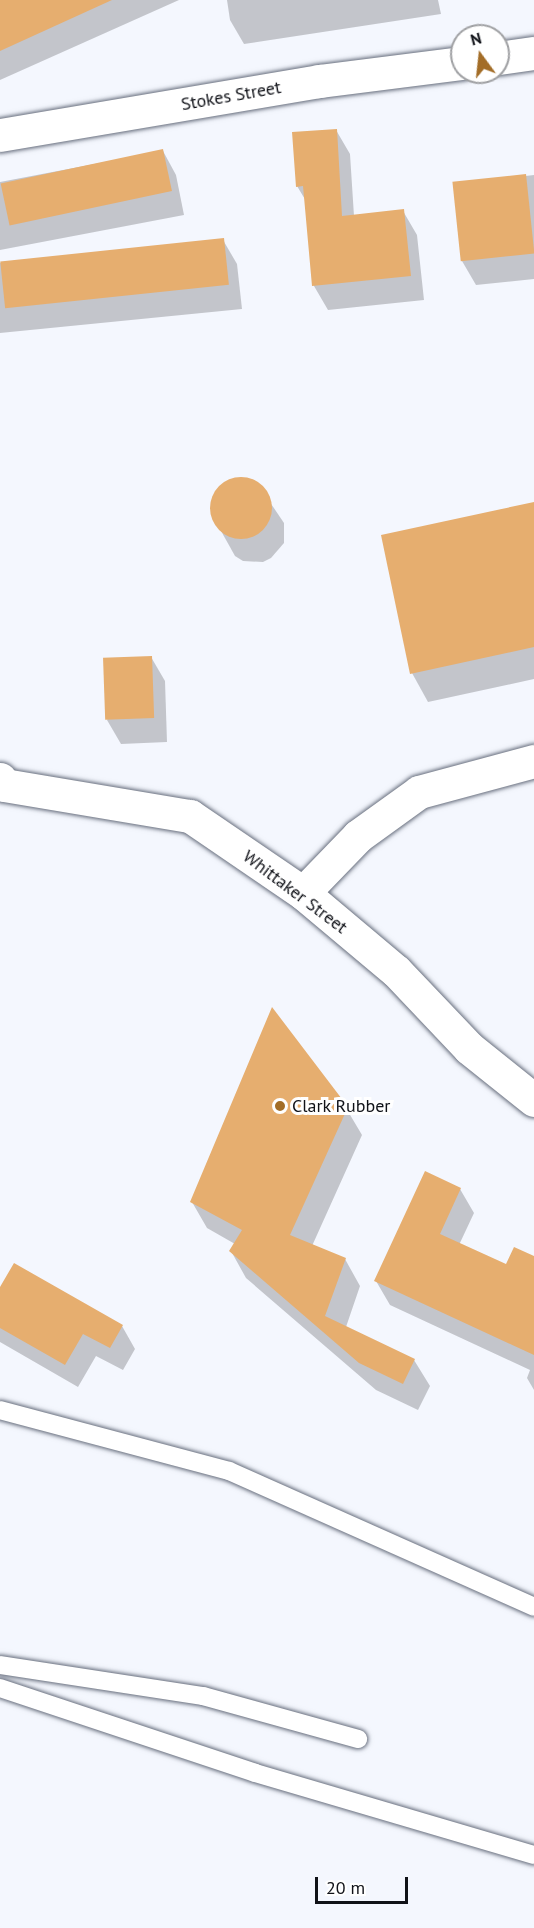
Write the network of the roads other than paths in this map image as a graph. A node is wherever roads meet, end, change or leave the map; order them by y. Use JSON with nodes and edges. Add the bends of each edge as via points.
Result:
{"nodes":[{"id":1,"x":534,"y":53,"type":"edge"},
{"id":2,"x":510,"y":56,"type":"edge"},
{"id":3,"x":450,"y":65,"type":"edge"},
{"id":4,"x":0,"y":135,"type":"edge"},
{"id":5,"x":534,"y":761,"type":"edge"},
{"id":6,"x":1,"y":784,"type":"edge"},
{"id":7,"x":303,"y":893,"type":"junction"},
{"id":8,"x":534,"y":1100,"type":"edge"},
{"id":9,"x":0,"y":1410,"type":"edge"},
{"id":10,"x":534,"y":1607,"type":"edge"},
{"id":11,"x":0,"y":1665,"type":"edge"},
{"id":12,"x":0,"y":1688,"type":"edge"},
{"id":13,"x":357,"y":1740,"type":"dead end"},
{"id":14,"x":534,"y":1855,"type":"edge"}],
"edges":[{"from":1,"to":2,"type":"street"},
{"from":3,"to":4,"type":"street","name":"Stokes Street","via":[[319,81]]},
{"from":5,"to":7,"type":"street","via":[[419,792],[358,837]]},
{"from":6,"to":7,"type":"street","name":"Whittaker Street","via":[[190,816]]},
{"from":7,"to":8,"type":"street","name":"Whittaker Street","via":[[396,970],[469,1047]]},
{"from":9,"to":10,"type":"lane","via":[[229,1471]]},
{"from":11,"to":13,"type":"lane","via":[[204,1696]]},
{"from":12,"to":14,"type":"lane","via":[[255,1773]]}]}
